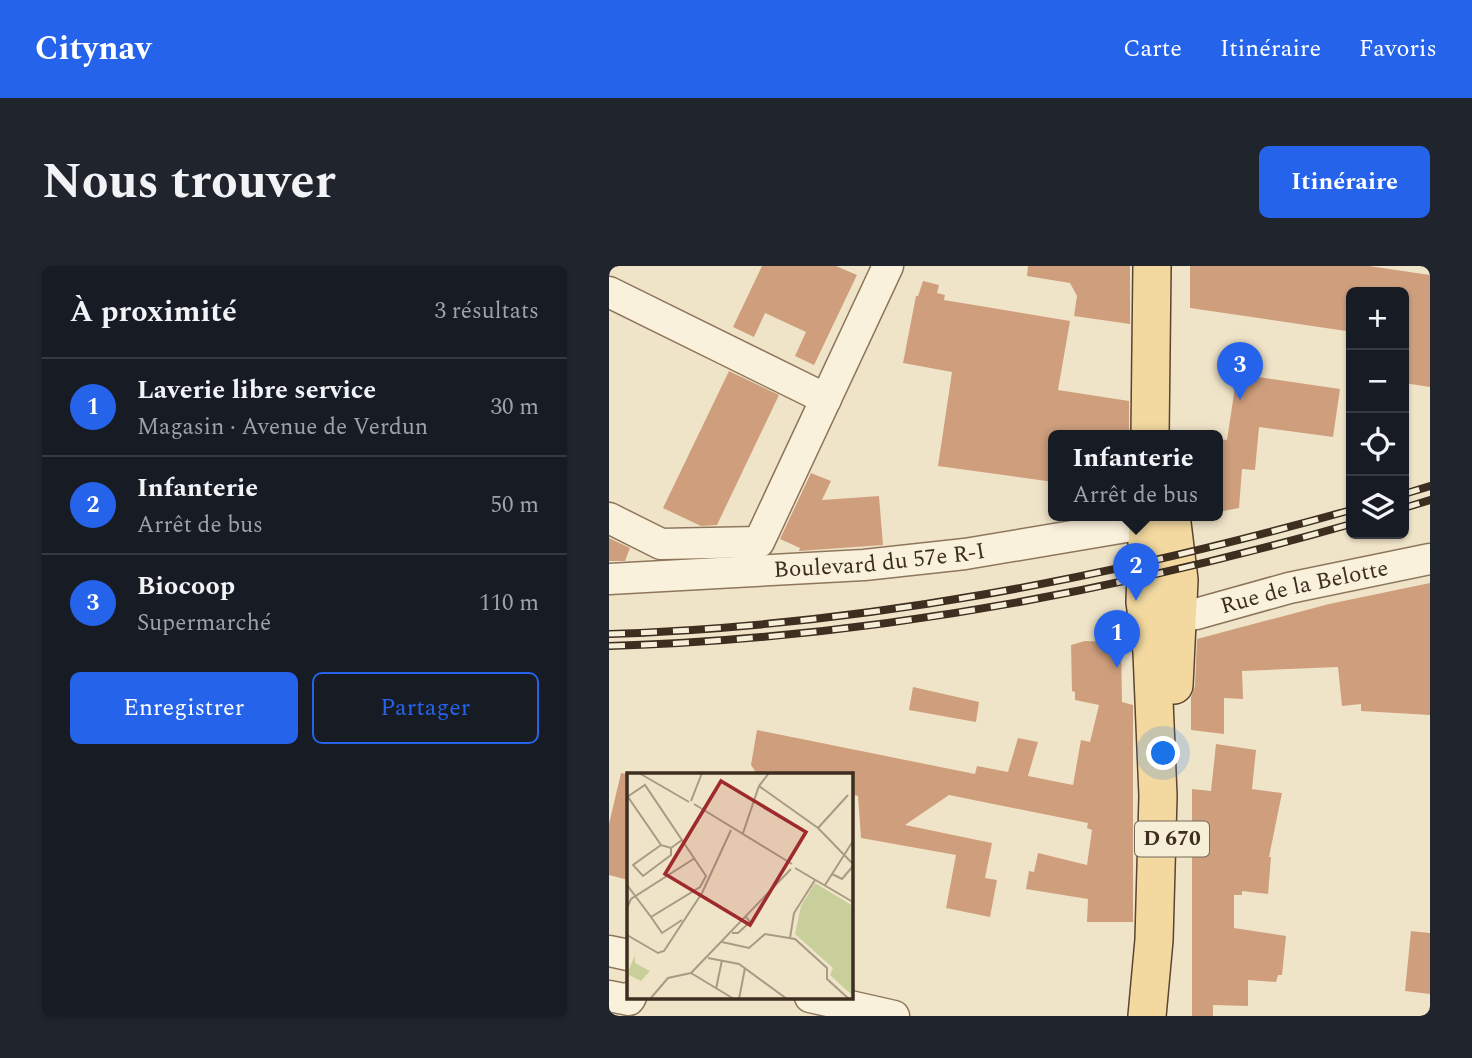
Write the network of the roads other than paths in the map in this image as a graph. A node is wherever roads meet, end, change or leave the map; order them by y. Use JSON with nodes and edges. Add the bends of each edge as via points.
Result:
{"nodes":[{"id":1,"x":888,"y":266,"type":"edge"},
{"id":2,"x":1152,"y":266,"type":"edge"},
{"id":3,"x":1173,"y":266,"type":"edge"},
{"id":4,"x":609,"y":292,"type":"edge"},
{"id":5,"x":826,"y":399,"type":"junction"},
{"id":6,"x":1150,"y":430,"type":"edge"},
{"id":7,"x":1171,"y":430,"type":"edge"},
{"id":8,"x":609,"y":518,"type":"edge"},
{"id":9,"x":1148,"y":521,"type":"edge"},
{"id":10,"x":1156,"y":521,"type":"edge"},
{"id":11,"x":1157,"y":521,"type":"edge"},
{"id":12,"x":1430,"y":559,"type":"edge"},
{"id":13,"x":609,"y":579,"type":"edge"},
{"id":14,"x":1178,"y":617,"type":"junction"},
{"id":15,"x":609,"y":951,"type":"edge"},
{"id":16,"x":627,"y":955,"type":"edge"},
{"id":17,"x":609,"y":996,"type":"edge"},
{"id":18,"x":630,"y":998,"type":"edge"},
{"id":19,"x":814,"y":998,"type":"edge"},
{"id":20,"x":894,"y":1016,"type":"edge"},
{"id":21,"x":1147,"y":1016,"type":"edge"},
{"id":22,"x":1169,"y":1016,"type":"edge"}],
"edges":[{"from":1,"to":5,"type":"street"},
{"from":2,"to":6,"type":"main road"},
{"from":3,"to":7,"type":"main road"},
{"from":4,"to":5,"type":"street"},
{"from":5,"to":8,"type":"street","via":[[759,542],[661,544]]},
{"from":9,"to":13,"type":"street","name":"Boulevard du 57e R-I","via":[[965,554],[864,565]]},
{"from":10,"to":21,"type":"main road","number":"D 670","via":[[1145,601],[1152,652],[1158,796]]},
{"from":11,"to":14,"type":"main road","number":"D 670","via":[[1179,580]]},
{"from":12,"to":14,"type":"street","name":"Rue de la Belotte"},
{"from":14,"to":22,"type":"main road","number":"D 670"},
{"from":15,"to":16,"type":"street"},
{"from":17,"to":18,"type":"street"},
{"from":19,"to":20,"type":"street"}]}
